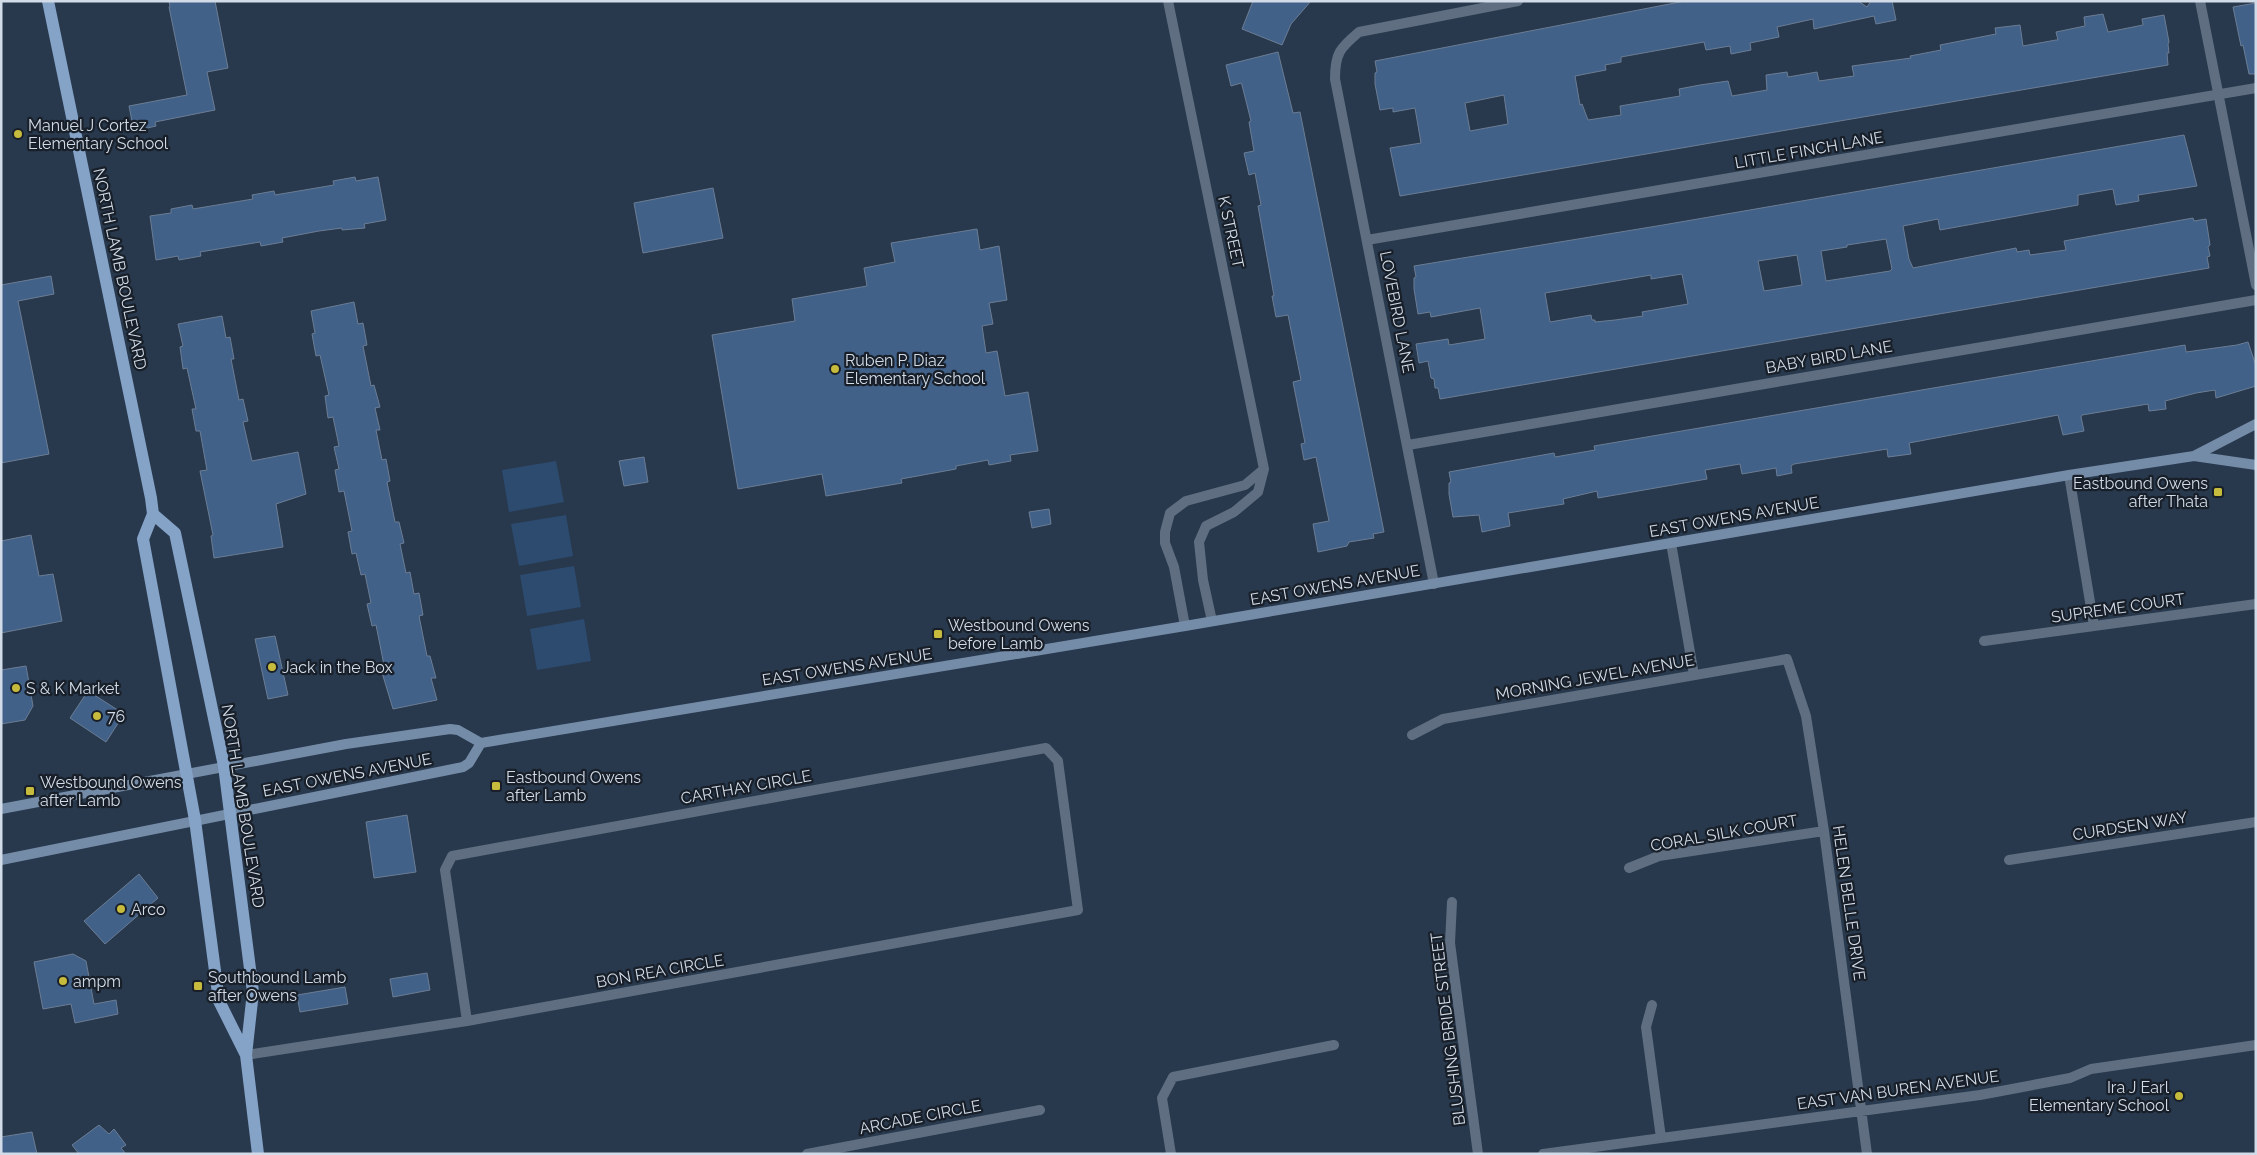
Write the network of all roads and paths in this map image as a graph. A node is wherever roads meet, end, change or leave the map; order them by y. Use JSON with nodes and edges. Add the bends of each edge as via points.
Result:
{"nodes":[{"id":1,"x":48,"y":1,"type":"edge"},
{"id":2,"x":1168,"y":1,"type":"edge"},
{"id":3,"x":1518,"y":1,"type":"edge"},
{"id":4,"x":2200,"y":1,"type":"edge"},
{"id":5,"x":2256,"y":88,"type":"edge"},
{"id":6,"x":2218,"y":96,"type":"junction"},
{"id":7,"x":1368,"y":240,"type":"junction"},
{"id":8,"x":2256,"y":285,"type":"edge"},
{"id":9,"x":2256,"y":300,"type":"edge"},
{"id":10,"x":2256,"y":424,"type":"edge"},
{"id":11,"x":1408,"y":445,"type":"junction"},
{"id":12,"x":2194,"y":456,"type":"junction"},
{"id":13,"x":2256,"y":465,"type":"edge"},
{"id":14,"x":1264,"y":469,"type":"junction"},
{"id":15,"x":2069,"y":474,"type":"junction"},
{"id":16,"x":153,"y":514,"type":"junction"},
{"id":17,"x":1671,"y":543,"type":"junction"},
{"id":18,"x":1434,"y":584,"type":"junction"},
{"id":19,"x":2256,"y":604,"type":"edge"},
{"id":20,"x":1212,"y":621,"type":"junction"},
{"id":21,"x":1185,"y":626,"type":"junction"},
{"id":22,"x":2094,"y":626,"type":"junction"},
{"id":23,"x":1984,"y":641,"type":"dead end"},
{"id":24,"x":1787,"y":659,"type":"joint"},
{"id":25,"x":1694,"y":675,"type":"junction"},
{"id":26,"x":1412,"y":735,"type":"dead end"},
{"id":27,"x":481,"y":744,"type":"junction"},
{"id":28,"x":224,"y":766,"type":"junction"},
{"id":29,"x":186,"y":773,"type":"junction"},
{"id":30,"x":1,"y":809,"type":"edge"},
{"id":31,"x":230,"y":813,"type":"junction"},
{"id":32,"x":195,"y":820,"type":"junction"},
{"id":33,"x":2256,"y":822,"type":"edge"},
{"id":34,"x":1824,"y":831,"type":"junction"},
{"id":35,"x":1,"y":860,"type":"edge"},
{"id":36,"x":2009,"y":860,"type":"dead end"},
{"id":37,"x":1629,"y":868,"type":"dead end"},
{"id":38,"x":1452,"y":902,"type":"dead end"},
{"id":39,"x":1078,"y":910,"type":"joint"},
{"id":40,"x":1652,"y":1005,"type":"dead end"},
{"id":41,"x":467,"y":1021,"type":"junction"},
{"id":42,"x":1334,"y":1045,"type":"dead end"},
{"id":43,"x":2256,"y":1045,"type":"edge"},
{"id":44,"x":246,"y":1055,"type":"junction"},
{"id":45,"x":1040,"y":1110,"type":"dead end"},
{"id":46,"x":1862,"y":1112,"type":"junction"},
{"id":47,"x":1661,"y":1138,"type":"junction"},
{"id":48,"x":258,"y":1154,"type":"edge"},
{"id":49,"x":806,"y":1154,"type":"edge"},
{"id":50,"x":1171,"y":1154,"type":"edge"},
{"id":51,"x":1478,"y":1154,"type":"edge"},
{"id":52,"x":1542,"y":1154,"type":"edge"},
{"id":53,"x":1867,"y":1154,"type":"edge"}],
"edges":[{"from":1,"to":16,"type":"main road","name":"NORTH LAMB BOULEVARD"},
{"from":2,"to":14,"type":"street","name":"K STREET"},
{"from":3,"to":7,"type":"street","name":"LOVEBIRD LANE","via":[[1359,32],[1341,48],[1335,62],[1335,78]]},
{"from":4,"to":6,"type":"street"},
{"from":5,"to":6,"type":"street","name":"LITTLE FINCH LANE"},
{"from":6,"to":7,"type":"street","name":"LITTLE FINCH LANE"},
{"from":6,"to":8,"type":"street"},
{"from":7,"to":11,"type":"street","name":"LOVEBIRD LANE"},
{"from":9,"to":11,"type":"street","name":"BABY BIRD LANE"},
{"from":10,"to":12,"type":"main road","name":"EAST OWENS AVENUE"},
{"from":11,"to":18,"type":"street","name":"LOVEBIRD LANE"},
{"from":12,"to":13,"type":"main road","name":"EAST OWENS AVENUE"},
{"from":12,"to":15,"type":"main road","name":"EAST OWENS AVENUE"},
{"from":14,"to":20,"type":"street","name":"K STREET","via":[[1258,492],[1234,512],[1206,526],[1199,542]]},
{"from":14,"to":21,"type":"street","via":[[1245,485],[1186,500],[1170,513],[1165,542],[1174,567]]},
{"from":15,"to":17,"type":"main road","name":"EAST OWENS AVENUE"},
{"from":15,"to":22,"type":"street"},
{"from":16,"to":28,"type":"main road","name":"NORTH LAMB BOULEVARD","via":[[175,533]]},
{"from":16,"to":29,"type":"main road","name":"NORTH LAMB BOULEVARD","via":[[143,539]]},
{"from":17,"to":18,"type":"main road","name":"EAST OWENS AVENUE"},
{"from":17,"to":25,"type":"street"},
{"from":18,"to":20,"type":"main road","name":"EAST OWENS AVENUE"},
{"from":19,"to":22,"type":"street","name":"SUPREME COURT"},
{"from":20,"to":21,"type":"main road","name":"EAST OWENS AVENUE"},
{"from":21,"to":27,"type":"main road","name":"EAST OWENS AVENUE"},
{"from":22,"to":23,"type":"street","name":"SUPREME COURT"},
{"from":24,"to":25,"type":"street","name":"MORNING JEWEL AVENUE"},
{"from":24,"to":34,"type":"street","name":"HELEN BELLE DRIVE","via":[[1806,716]]},
{"from":25,"to":26,"type":"street","name":"MORNING JEWEL AVENUE","via":[[1443,719]]},
{"from":27,"to":28,"type":"main road","name":"EAST OWENS AVENUE","via":[[458,730],[450,729]]},
{"from":27,"to":31,"type":"main road","name":"EAST OWENS AVENUE","via":[[463,767]]},
{"from":28,"to":29,"type":"main road","name":"EAST OWENS AVENUE"},
{"from":28,"to":31,"type":"main road","name":"NORTH LAMB BOULEVARD"},
{"from":29,"to":30,"type":"main road","name":"EAST OWENS AVENUE"},
{"from":29,"to":32,"type":"main road","name":"NORTH LAMB BOULEVARD"},
{"from":31,"to":32,"type":"main road","name":"EAST OWENS AVENUE"},
{"from":31,"to":44,"type":"main road","name":"NORTH LAMB BOULEVARD","via":[[253,992]]},
{"from":32,"to":35,"type":"main road","name":"EAST OWENS AVENUE"},
{"from":32,"to":44,"type":"main road","name":"NORTH LAMB BOULEVARD","via":[[219,1001]]},
{"from":33,"to":36,"type":"street","name":"CURDSEN WAY"},
{"from":34,"to":37,"type":"street","name":"CORAL SILK COURT","via":[[1659,856]]},
{"from":34,"to":46,"type":"street","name":"HELEN BELLE DRIVE"},
{"from":38,"to":51,"type":"street","name":"BLUSHING BRIDE STREET","via":[[1450,943]]},
{"from":39,"to":41,"type":"street","name":"BON REA CIRCLE"},
{"from":39,"to":41,"type":"street","name":"CARTHAY CIRCLE","via":[[1058,761],[1046,748],[452,856],[445,870]]},
{"from":40,"to":47,"type":"street","via":[[1646,1027]]},
{"from":41,"to":44,"type":"street","name":"BON REA CIRCLE"},
{"from":42,"to":50,"type":"street","via":[[1173,1077],[1162,1098]]},
{"from":43,"to":46,"type":"street","name":"EAST VAN BUREN AVENUE","via":[[2091,1069],[2070,1078]]},
{"from":44,"to":48,"type":"main road","name":"NORTH LAMB BOULEVARD"},
{"from":45,"to":49,"type":"street","name":"ARCADE CIRCLE"},
{"from":46,"to":47,"type":"street","name":"EAST VAN BUREN AVENUE"},
{"from":46,"to":53,"type":"street","name":"HELEN BELLE DRIVE"},
{"from":47,"to":52,"type":"street","name":"EAST VAN BUREN AVENUE"}]}
